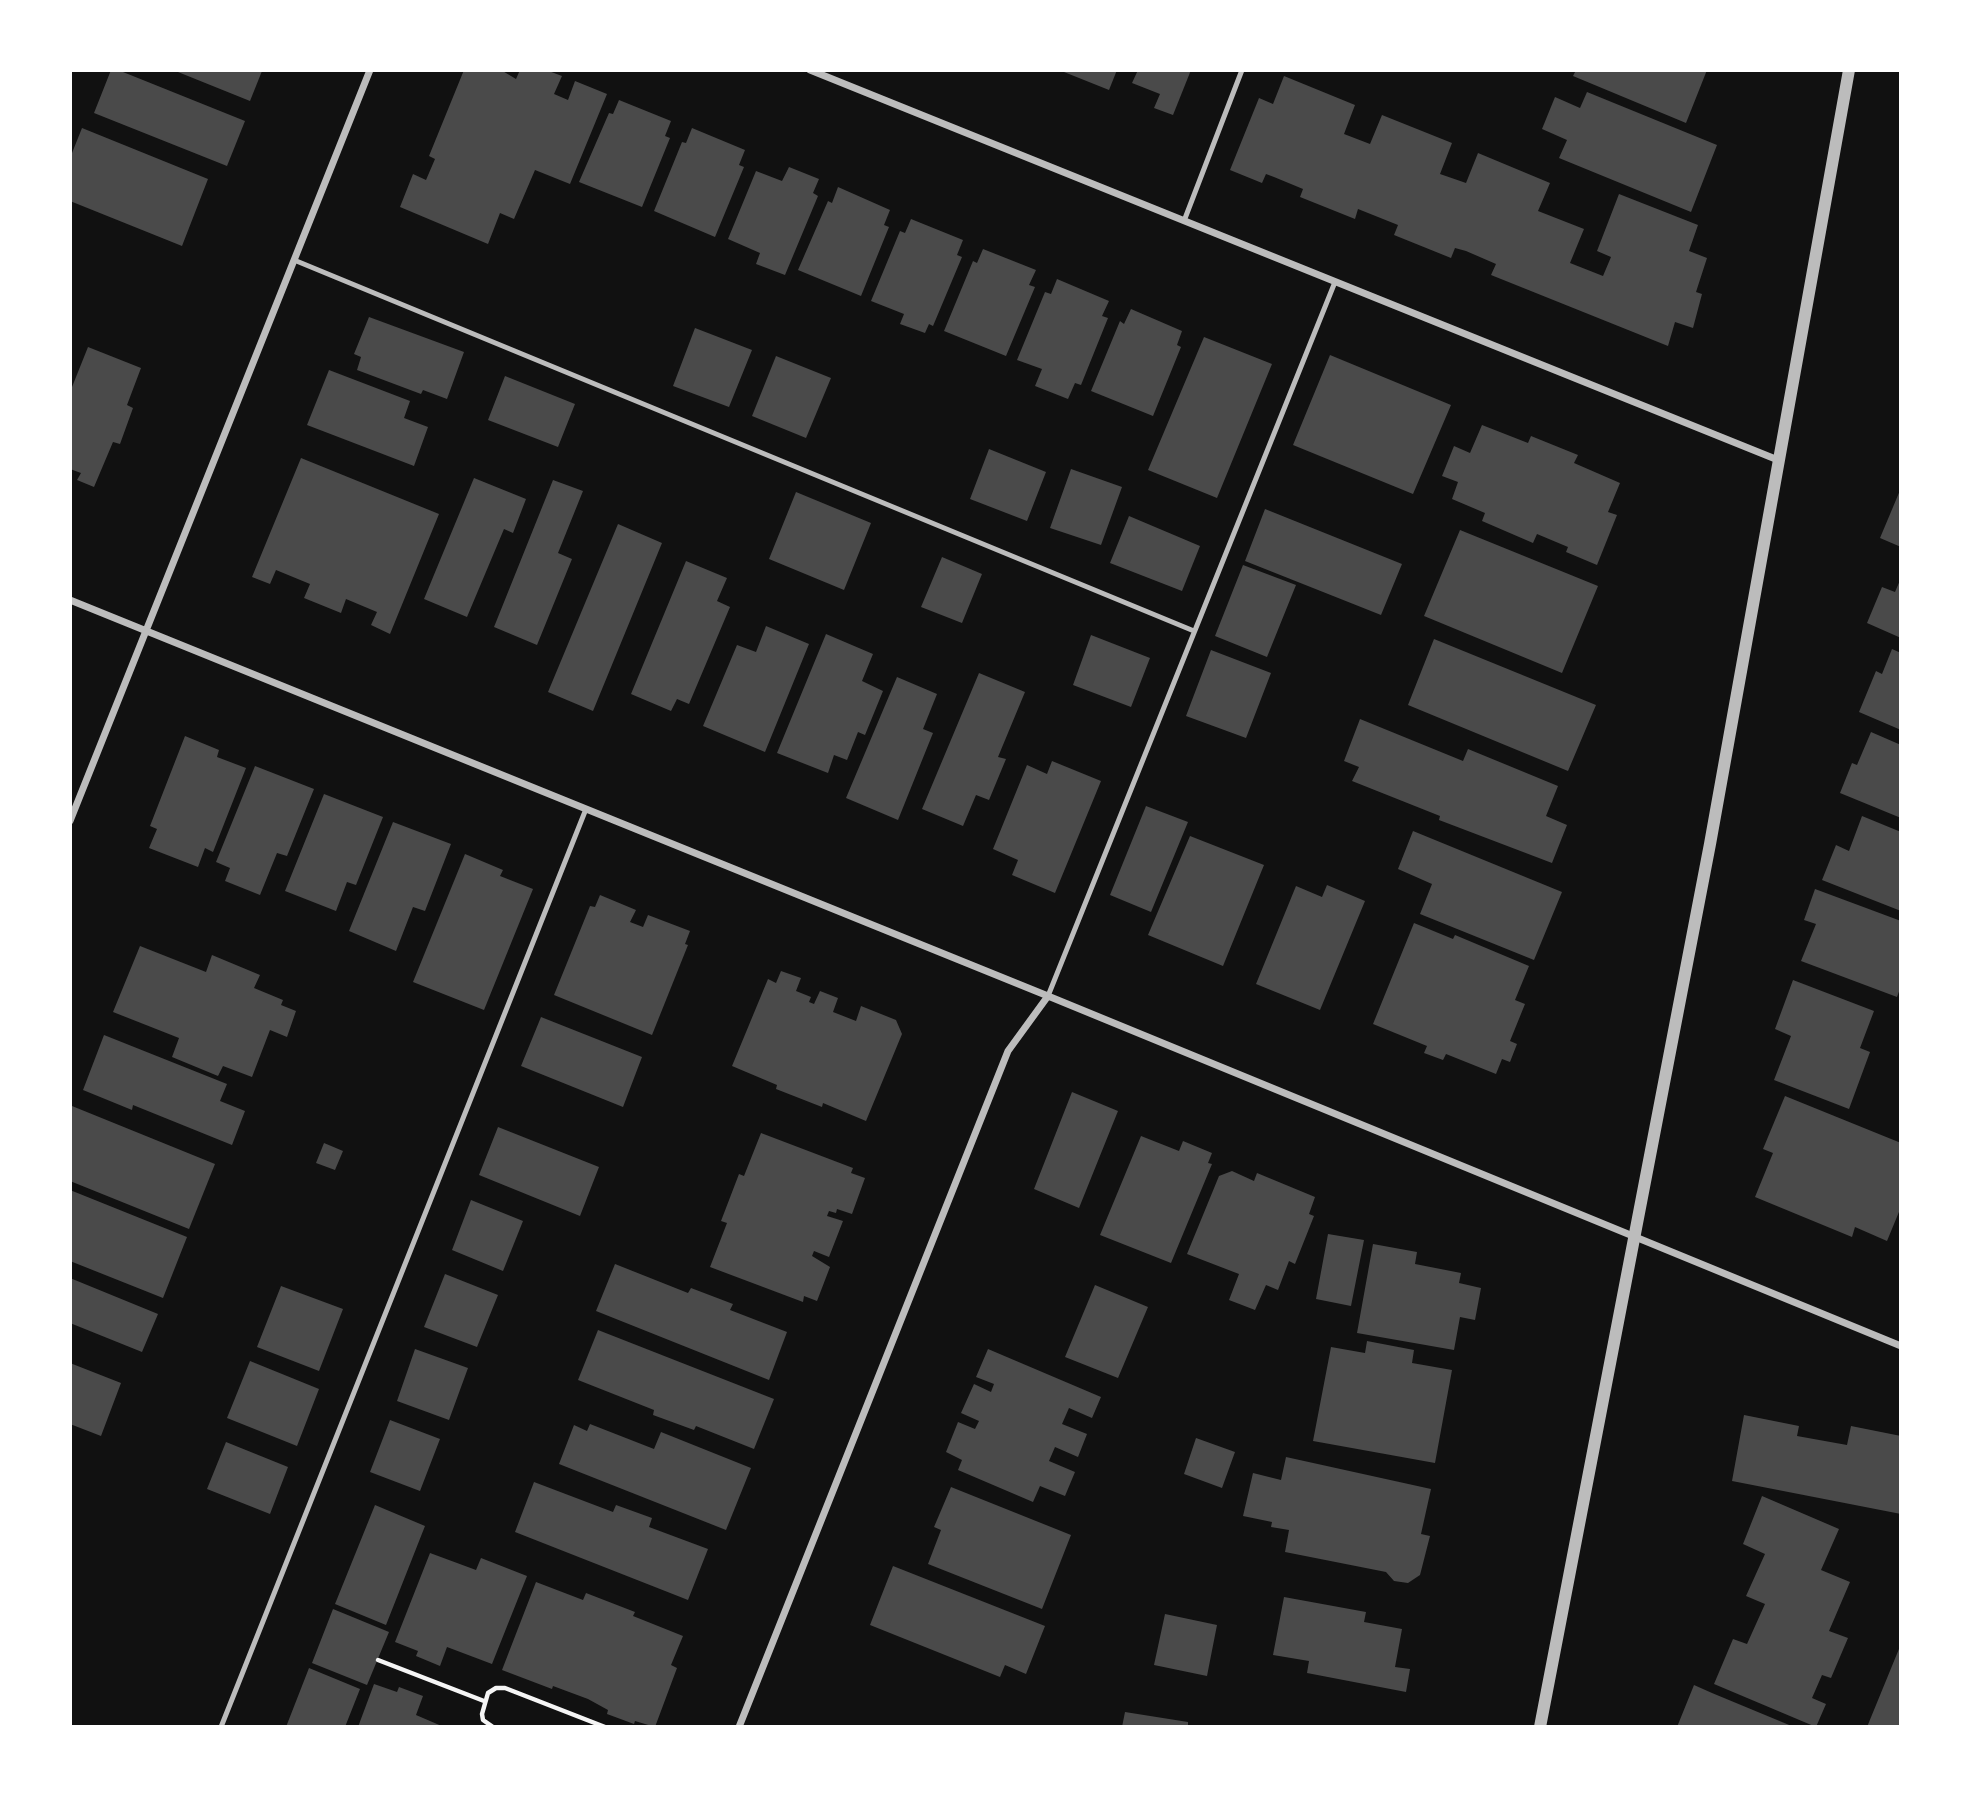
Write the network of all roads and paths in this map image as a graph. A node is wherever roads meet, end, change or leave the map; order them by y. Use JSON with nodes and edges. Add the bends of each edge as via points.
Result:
{"nodes":[{"id":1,"x":370,"y":70,"type":"edge"},
{"id":2,"x":810,"y":70,"type":"edge"},
{"id":3,"x":1242,"y":70,"type":"edge"},
{"id":4,"x":1849,"y":70,"type":"edge"},
{"id":5,"x":1184,"y":221,"type":"junction"},
{"id":6,"x":294,"y":260,"type":"junction"},
{"id":7,"x":1335,"y":282,"type":"junction"},
{"id":8,"x":1778,"y":460,"type":"junction"},
{"id":9,"x":70,"y":600,"type":"edge"},
{"id":10,"x":146,"y":631,"type":"junction"},
{"id":11,"x":1194,"y":631,"type":"junction"},
{"id":12,"x":586,"y":809,"type":"junction"},
{"id":13,"x":70,"y":821,"type":"edge"},
{"id":14,"x":1048,"y":996,"type":"junction"},
{"id":15,"x":1634,"y":1237,"type":"junction"},
{"id":16,"x":1901,"y":1346,"type":"edge"},
{"id":17,"x":378,"y":1660,"type":"dead end"},
{"id":18,"x":485,"y":1701,"type":"junction"},
{"id":19,"x":221,"y":1727,"type":"edge"},
{"id":20,"x":494,"y":1727,"type":"edge"},
{"id":21,"x":605,"y":1727,"type":"edge"},
{"id":22,"x":739,"y":1727,"type":"edge"},
{"id":23,"x":1540,"y":1727,"type":"edge"}],
"edges":[{"from":1,"to":6,"type":"street"},
{"from":2,"to":5,"type":"street"},
{"from":3,"to":5,"type":"lane"},
{"from":4,"to":8,"type":"street"},
{"from":5,"to":7,"type":"street"},
{"from":6,"to":10,"type":"street"},
{"from":6,"to":11,"type":"lane"},
{"from":7,"to":8,"type":"street"},
{"from":7,"to":11,"type":"lane"},
{"from":8,"to":15,"type":"street"},
{"from":9,"to":10,"type":"street"},
{"from":10,"to":12,"type":"street"},
{"from":10,"to":13,"type":"street"},
{"from":11,"to":14,"type":"lane"},
{"from":12,"to":14,"type":"street"},
{"from":12,"to":19,"type":"lane"},
{"from":14,"to":15,"type":"street"},
{"from":14,"to":22,"type":"street","via":[[1008,1051]]},
{"from":15,"to":16,"type":"street"},
{"from":15,"to":23,"type":"street"},
{"from":17,"to":18,"type":"path"},
{"from":18,"to":20,"type":"path","via":[[484,1720]]},
{"from":18,"to":21,"type":"path","via":[[488,1693],[505,1688]]}]}
